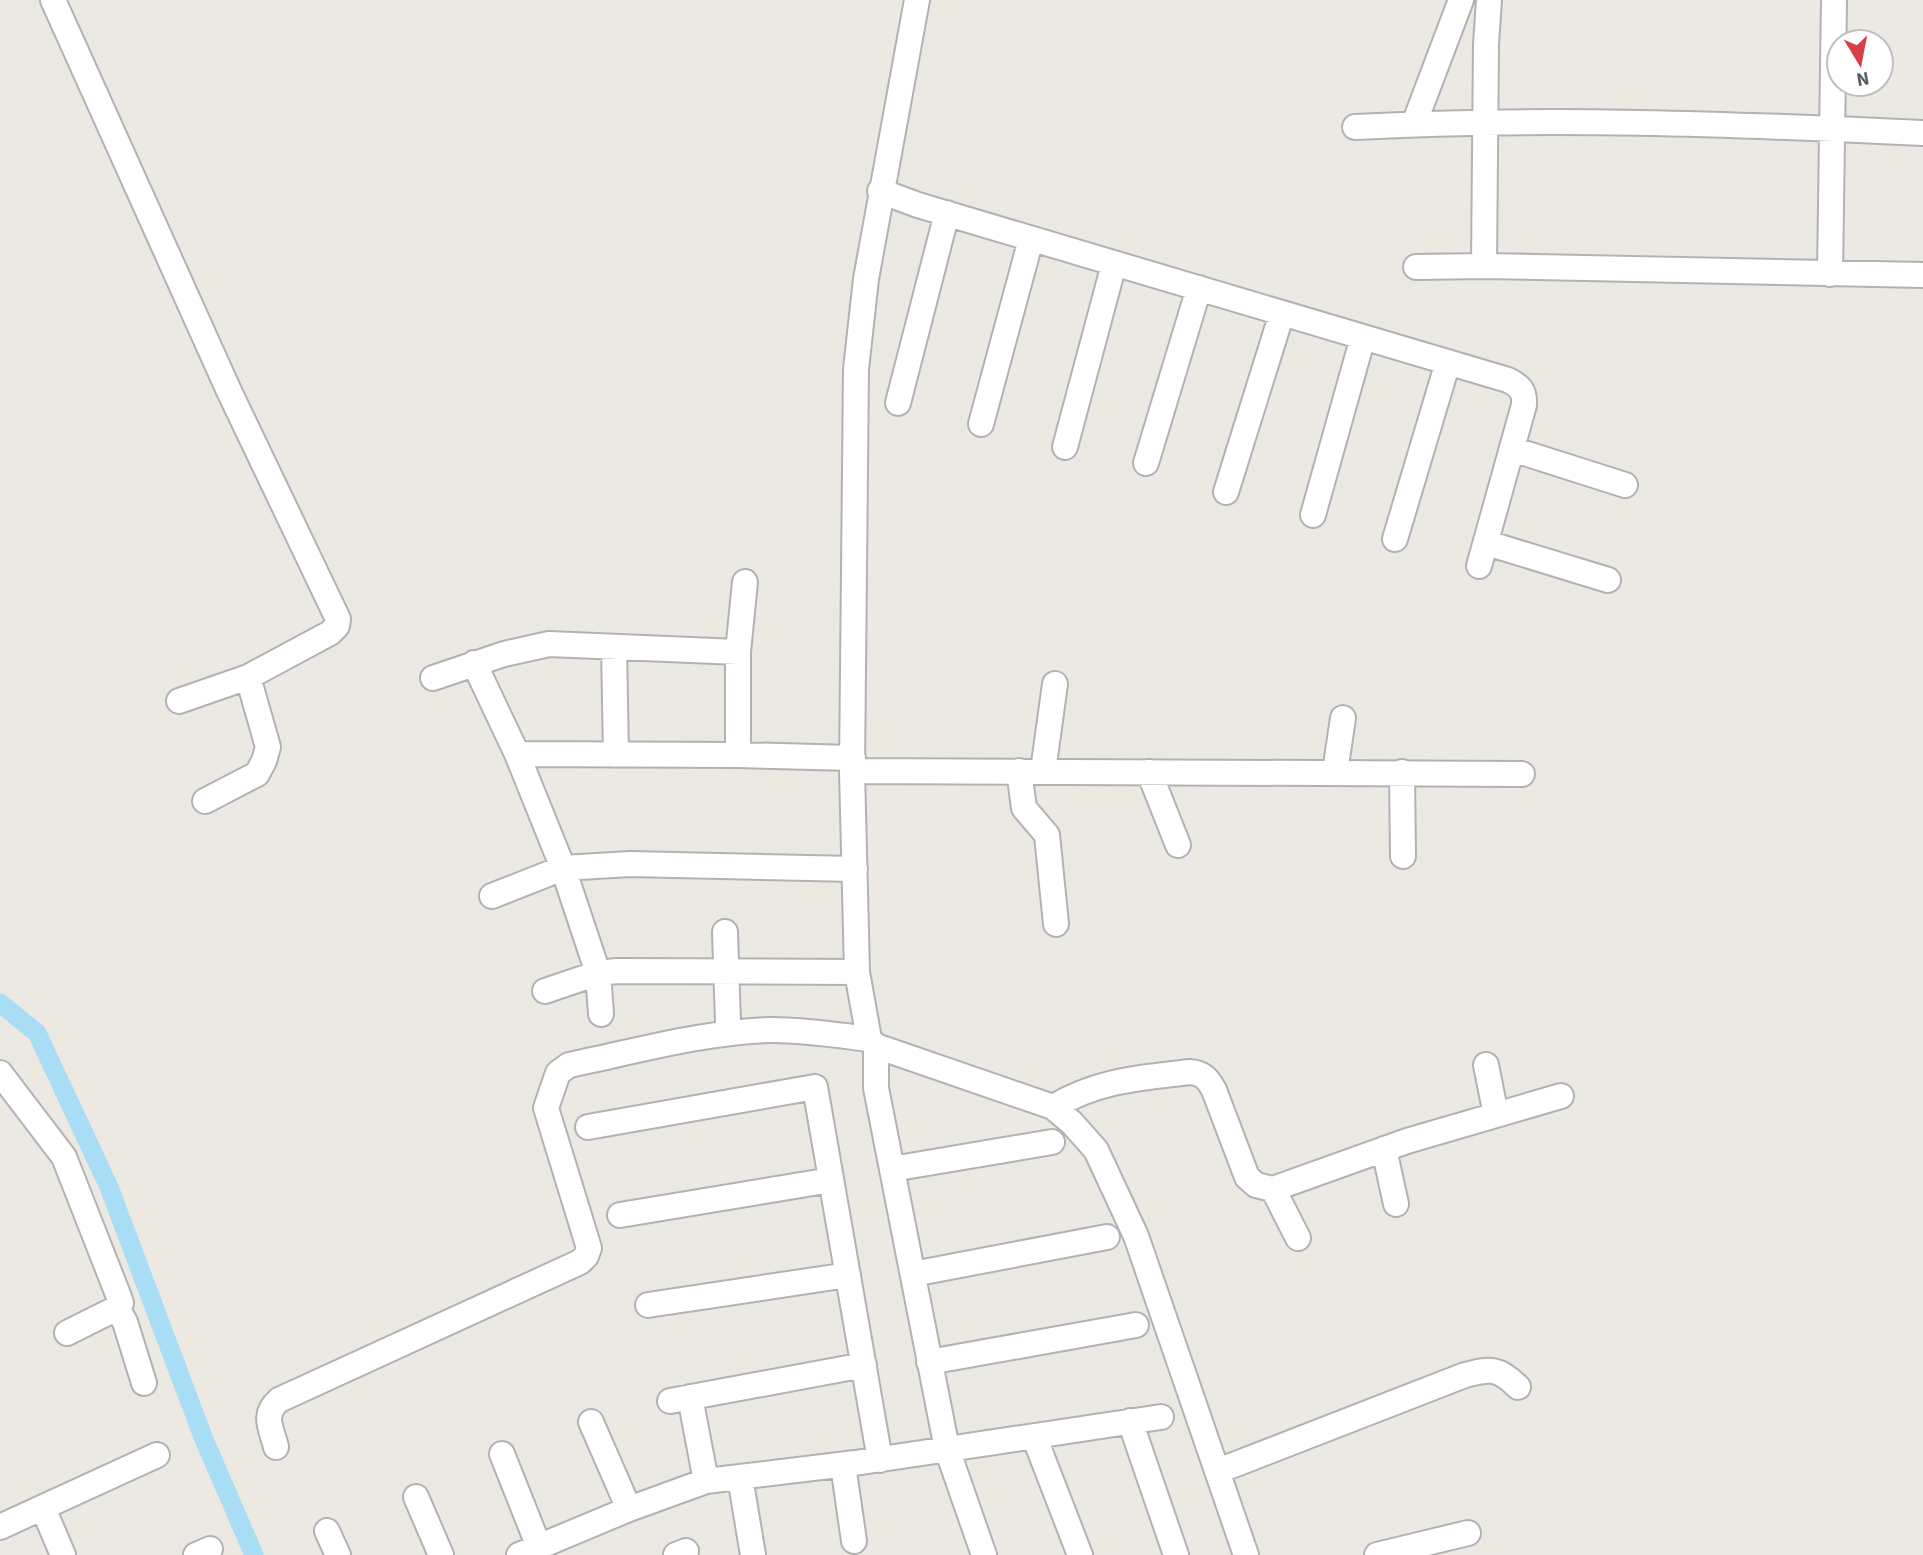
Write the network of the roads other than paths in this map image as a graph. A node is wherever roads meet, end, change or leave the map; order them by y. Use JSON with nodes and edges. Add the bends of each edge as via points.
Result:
{"nodes":[{"id":1,"x":53,"y":0,"type":"edge"},
{"id":2,"x":917,"y":0,"type":"edge"},
{"id":3,"x":1461,"y":0,"type":"edge"},
{"id":4,"x":1489,"y":0,"type":"edge"},
{"id":5,"x":1834,"y":0,"type":"edge"},
{"id":6,"x":1486,"y":121,"type":"junction"},
{"id":7,"x":1414,"y":124,"type":"junction"},
{"id":8,"x":1355,"y":127,"type":"dead end"},
{"id":9,"x":1833,"y":129,"type":"junction"},
{"id":10,"x":1923,"y":133,"type":"edge"},
{"id":11,"x":880,"y":191,"type":"junction"},
{"id":12,"x":947,"y":214,"type":"junction"},
{"id":13,"x":1031,"y":239,"type":"junction"},
{"id":14,"x":1114,"y":264,"type":"junction"},
{"id":15,"x":1484,"y":266,"type":"junction"},
{"id":16,"x":1416,"y":267,"type":"dead end"},
{"id":17,"x":1829,"y":274,"type":"junction"},
{"id":18,"x":1923,"y":275,"type":"edge"},
{"id":19,"x":1199,"y":288,"type":"junction"},
{"id":20,"x":1282,"y":313,"type":"junction"},
{"id":21,"x":1363,"y":337,"type":"junction"},
{"id":22,"x":1448,"y":362,"type":"junction"},
{"id":23,"x":898,"y":403,"type":"dead end"},
{"id":24,"x":981,"y":425,"type":"dead end"},
{"id":25,"x":1065,"y":447,"type":"dead end"},
{"id":26,"x":1512,"y":449,"type":"junction"},
{"id":27,"x":1146,"y":463,"type":"dead end"},
{"id":28,"x":1625,"y":485,"type":"dead end"},
{"id":29,"x":1226,"y":492,"type":"dead end"},
{"id":30,"x":1313,"y":515,"type":"dead end"},
{"id":31,"x":1395,"y":539,"type":"dead end"},
{"id":32,"x":1487,"y":543,"type":"junction"},
{"id":33,"x":1479,"y":566,"type":"dead end"},
{"id":34,"x":1608,"y":580,"type":"dead end"},
{"id":35,"x":745,"y":582,"type":"dead end"},
{"id":36,"x":614,"y":647,"type":"junction"},
{"id":37,"x":737,"y":652,"type":"junction"},
{"id":38,"x":474,"y":663,"type":"junction"},
{"id":39,"x":247,"y":677,"type":"junction"},
{"id":40,"x":433,"y":678,"type":"dead end"},
{"id":41,"x":1055,"y":684,"type":"dead end"},
{"id":42,"x":179,"y":701,"type":"dead end"},
{"id":43,"x":1343,"y":718,"type":"dead end"},
{"id":44,"x":517,"y":754,"type":"junction"},
{"id":45,"x":616,"y":755,"type":"junction"},
{"id":46,"x":738,"y":755,"type":"junction"},
{"id":47,"x":852,"y":764,"type":"junction"},
{"id":48,"x":1031,"y":771,"type":"junction"},
{"id":49,"x":1149,"y":772,"type":"junction"},
{"id":50,"x":1335,"y":772,"type":"junction"},
{"id":51,"x":1402,"y":772,"type":"junction"},
{"id":52,"x":1522,"y":774,"type":"dead end"},
{"id":53,"x":205,"y":801,"type":"dead end"},
{"id":54,"x":1178,"y":845,"type":"dead end"},
{"id":55,"x":1403,"y":856,"type":"dead end"},
{"id":56,"x":563,"y":868,"type":"junction"},
{"id":57,"x":855,"y":869,"type":"junction"},
{"id":58,"x":492,"y":896,"type":"dead end"},
{"id":59,"x":1056,"y":923,"type":"dead end"},
{"id":60,"x":725,"y":932,"type":"dead end"},
{"id":61,"x":725,"y":972,"type":"junction"},
{"id":62,"x":857,"y":972,"type":"junction"},
{"id":63,"x":598,"y":973,"type":"junction"},
{"id":64,"x":545,"y":991,"type":"dead end"},
{"id":65,"x":601,"y":1014,"type":"dead end"},
{"id":66,"x":728,"y":1022,"type":"dead end"},
{"id":67,"x":873,"y":1043,"type":"junction"},
{"id":68,"x":1486,"y":1065,"type":"dead end"},
{"id":69,"x":2,"y":1077,"type":"edge"},
{"id":70,"x":1561,"y":1096,"type":"dead end"},
{"id":71,"x":1053,"y":1107,"type":"junction"},
{"id":72,"x":1496,"y":1115,"type":"junction"},
{"id":73,"x":588,"y":1127,"type":"dead end"},
{"id":74,"x":1052,"y":1142,"type":"dead end"},
{"id":75,"x":1384,"y":1149,"type":"junction"},
{"id":76,"x":892,"y":1169,"type":"junction"},
{"id":77,"x":831,"y":1180,"type":"junction"},
{"id":78,"x":1273,"y":1189,"type":"junction"},
{"id":79,"x":1396,"y":1204,"type":"dead end"},
{"id":80,"x":620,"y":1215,"type":"dead end"},
{"id":81,"x":1107,"y":1237,"type":"dead end"},
{"id":82,"x":1298,"y":1238,"type":"dead end"},
{"id":83,"x":912,"y":1274,"type":"junction"},
{"id":84,"x":848,"y":1275,"type":"junction"},
{"id":85,"x":648,"y":1305,"type":"dead end"},
{"id":86,"x":117,"y":1308,"type":"junction"},
{"id":87,"x":1136,"y":1325,"type":"dead end"},
{"id":88,"x":67,"y":1333,"type":"dead end"},
{"id":89,"x":929,"y":1362,"type":"junction"},
{"id":90,"x":863,"y":1365,"type":"junction"},
{"id":91,"x":144,"y":1383,"type":"dead end"},
{"id":92,"x":1518,"y":1387,"type":"dead end"},
{"id":93,"x":1161,"y":1416,"type":"dead end"},
{"id":94,"x":1130,"y":1421,"type":"junction"},
{"id":95,"x":591,"y":1422,"type":"dead end"},
{"id":96,"x":1034,"y":1436,"type":"junction"},
{"id":97,"x":276,"y":1447,"type":"dead end"},
{"id":98,"x":947,"y":1449,"type":"junction"},
{"id":99,"x":502,"y":1454,"type":"dead end"},
{"id":100,"x":156,"y":1455,"type":"dead end"},
{"id":101,"x":880,"y":1460,"type":"junction"},
{"id":102,"x":843,"y":1465,"type":"junction"},
{"id":103,"x":1218,"y":1471,"type":"junction"},
{"id":104,"x":740,"y":1477,"type":"junction"},
{"id":105,"x":706,"y":1481,"type":"junction"},
{"id":106,"x":416,"y":1497,"type":"dead end"},
{"id":107,"x":43,"y":1508,"type":"junction"},
{"id":108,"x":629,"y":1510,"type":"junction"},
{"id":109,"x":0,"y":1527,"type":"edge"},
{"id":110,"x":327,"y":1531,"type":"dead end"},
{"id":111,"x":1468,"y":1533,"type":"dead end"},
{"id":112,"x":854,"y":1541,"type":"dead end"},
{"id":113,"x":529,"y":1551,"type":"edge"},
{"id":114,"x":63,"y":1555,"type":"edge"},
{"id":115,"x":338,"y":1555,"type":"edge"},
{"id":116,"x":441,"y":1555,"type":"edge"},
{"id":117,"x":753,"y":1555,"type":"edge"},
{"id":118,"x":984,"y":1555,"type":"edge"},
{"id":119,"x":1080,"y":1555,"type":"edge"},
{"id":120,"x":1176,"y":1555,"type":"edge"},
{"id":121,"x":1246,"y":1555,"type":"edge"},
{"id":122,"x":1377,"y":1555,"type":"edge"}],
"edges":[{"from":1,"to":39,"type":"street","via":[[229,391],[338,619],[330,633]]},
{"from":2,"to":11,"type":"street"},
{"from":3,"to":7,"type":"street"},
{"from":4,"to":6,"type":"street"},
{"from":5,"to":9,"type":"street"},
{"from":6,"to":7,"type":"street"},
{"from":6,"to":9,"type":"street"},
{"from":6,"to":15,"type":"street"},
{"from":7,"to":8,"type":"street"},
{"from":9,"to":10,"type":"street"},
{"from":9,"to":17,"type":"street"},
{"from":11,"to":12,"type":"street"},
{"from":11,"to":47,"type":"street","via":[[856,369]]},
{"from":12,"to":13,"type":"street"},
{"from":12,"to":23,"type":"street"},
{"from":13,"to":14,"type":"street"},
{"from":13,"to":24,"type":"street"},
{"from":14,"to":19,"type":"street"},
{"from":14,"to":25,"type":"street"},
{"from":15,"to":16,"type":"street"},
{"from":15,"to":17,"type":"street"},
{"from":17,"to":18,"type":"street"},
{"from":19,"to":20,"type":"street"},
{"from":19,"to":27,"type":"street"},
{"from":20,"to":21,"type":"street"},
{"from":20,"to":29,"type":"street"},
{"from":21,"to":22,"type":"street"},
{"from":21,"to":30,"type":"street"},
{"from":22,"to":26,"type":"street","via":[[1508,380],[1523,391],[1524,405]]},
{"from":22,"to":31,"type":"street"},
{"from":26,"to":28,"type":"street"},
{"from":26,"to":32,"type":"street"},
{"from":32,"to":33,"type":"street"},
{"from":32,"to":34,"type":"street"},
{"from":35,"to":37,"type":"street"},
{"from":36,"to":37,"type":"street"},
{"from":36,"to":38,"type":"street","via":[[549,644]]},
{"from":36,"to":45,"type":"street"},
{"from":37,"to":46,"type":"street"},
{"from":38,"to":40,"type":"street"},
{"from":38,"to":44,"type":"street"},
{"from":39,"to":42,"type":"street"},
{"from":39,"to":53,"type":"street","via":[[268,747],[264,761],[257,774]]},
{"from":41,"to":48,"type":"street"},
{"from":43,"to":50,"type":"street"},
{"from":44,"to":45,"type":"street"},
{"from":44,"to":56,"type":"street"},
{"from":45,"to":46,"type":"street"},
{"from":46,"to":47,"type":"street"},
{"from":47,"to":48,"type":"street"},
{"from":47,"to":57,"type":"street"},
{"from":48,"to":49,"type":"street"},
{"from":48,"to":59,"type":"street","via":[[1024,808],[1047,835]]},
{"from":49,"to":50,"type":"street"},
{"from":49,"to":54,"type":"street"},
{"from":50,"to":51,"type":"street"},
{"from":51,"to":52,"type":"street"},
{"from":51,"to":55,"type":"street"},
{"from":56,"to":57,"type":"street","via":[[630,864]]},
{"from":56,"to":58,"type":"street"},
{"from":56,"to":63,"type":"street"},
{"from":57,"to":62,"type":"street"},
{"from":60,"to":61,"type":"street"},
{"from":61,"to":62,"type":"street"},
{"from":61,"to":63,"type":"street"},
{"from":61,"to":66,"type":"street"},
{"from":62,"to":67,"type":"street"},
{"from":63,"to":64,"type":"street"},
{"from":63,"to":65,"type":"street"},
{"from":67,"to":71,"type":"street"},
{"from":67,"to":76,"type":"street","via":[[876,1088]]},
{"from":67,"to":97,"type":"street","via":[[771,1030],[730,1033],[569,1065],[558,1073],[547,1108],[589,1248],[586,1256],[279,1400],[268,1415]]},
{"from":68,"to":72,"type":"street"},
{"from":69,"to":86,"type":"street","via":[[64,1157],[119,1297]]},
{"from":70,"to":72,"type":"street"},
{"from":71,"to":78,"type":"street","via":[[1102,1084],[1201,1074],[1214,1090],[1247,1177]]},
{"from":71,"to":103,"type":"street","via":[[1096,1150],[1136,1236]]},
{"from":72,"to":75,"type":"street"},
{"from":73,"to":77,"type":"street","via":[[815,1087]]},
{"from":74,"to":76,"type":"street"},
{"from":75,"to":78,"type":"street"},
{"from":75,"to":79,"type":"street"},
{"from":76,"to":83,"type":"street"},
{"from":77,"to":80,"type":"street"},
{"from":77,"to":84,"type":"street"},
{"from":78,"to":82,"type":"street"},
{"from":81,"to":83,"type":"street"},
{"from":83,"to":89,"type":"street"},
{"from":84,"to":85,"type":"street"},
{"from":84,"to":90,"type":"street"},
{"from":86,"to":88,"type":"street"},
{"from":86,"to":91,"type":"street"},
{"from":87,"to":89,"type":"street"},
{"from":89,"to":98,"type":"street"},
{"from":90,"to":101,"type":"street"},
{"from":90,"to":105,"type":"street","via":[[680,1399]]},
{"from":92,"to":103,"type":"street","via":[[1504,1373],[1482,1370]]},
{"from":93,"to":94,"type":"street"},
{"from":94,"to":96,"type":"street"},
{"from":94,"to":120,"type":"street"},
{"from":95,"to":108,"type":"street"},
{"from":96,"to":98,"type":"street"},
{"from":96,"to":119,"type":"street"},
{"from":98,"to":101,"type":"street"},
{"from":98,"to":118,"type":"street"},
{"from":99,"to":113,"type":"street"},
{"from":100,"to":107,"type":"street"},
{"from":101,"to":102,"type":"street"},
{"from":102,"to":104,"type":"street"},
{"from":102,"to":112,"type":"street"},
{"from":103,"to":121,"type":"street"},
{"from":104,"to":105,"type":"street"},
{"from":104,"to":117,"type":"street"},
{"from":105,"to":108,"type":"street"},
{"from":106,"to":116,"type":"street"},
{"from":107,"to":109,"type":"street"},
{"from":107,"to":114,"type":"street"},
{"from":108,"to":113,"type":"street"},
{"from":110,"to":115,"type":"street"},
{"from":111,"to":122,"type":"street"}]}
